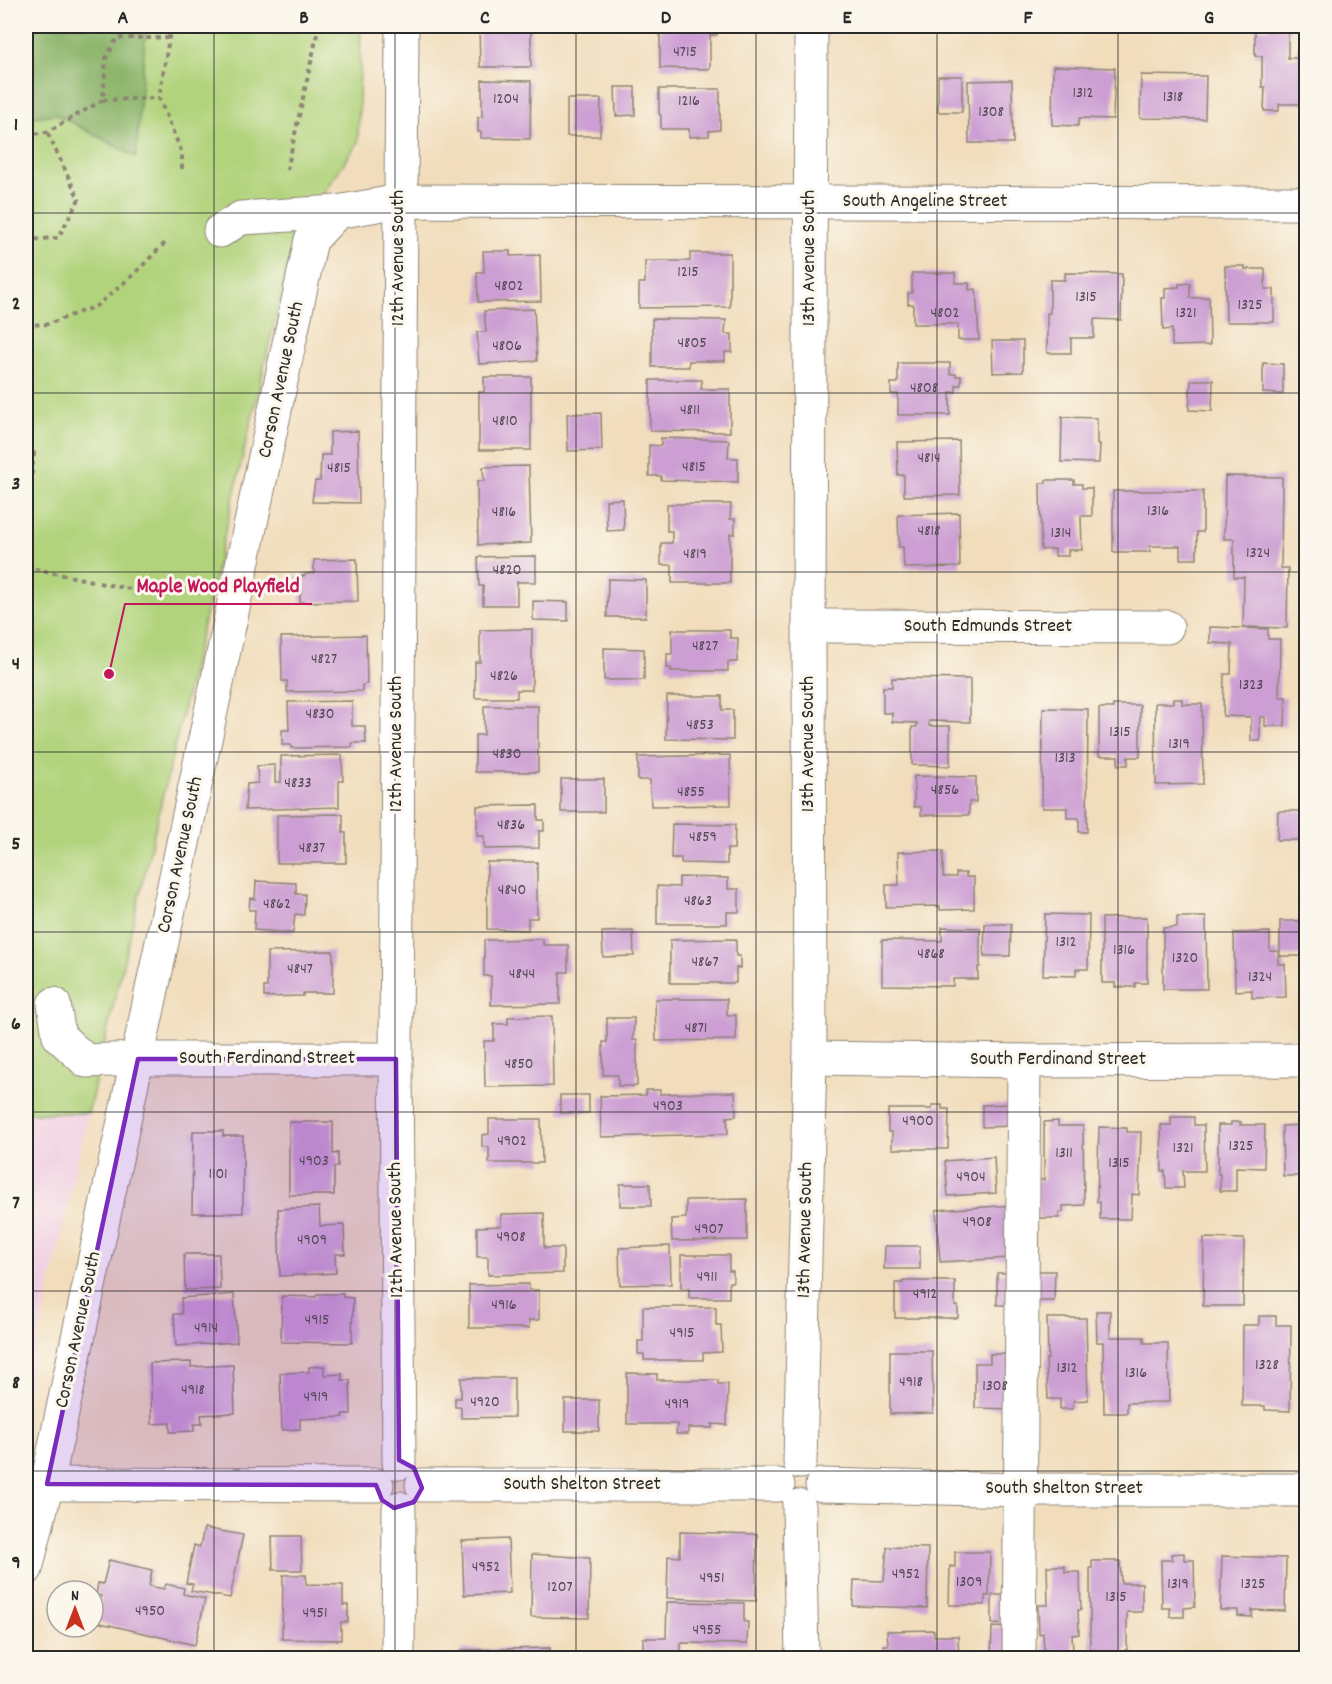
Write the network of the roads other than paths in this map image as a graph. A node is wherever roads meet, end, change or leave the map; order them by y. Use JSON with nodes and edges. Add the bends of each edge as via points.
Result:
{"nodes":[{"id":1,"x":402,"y":26,"type":"edge"},
{"id":2,"x":811,"y":26,"type":"edge"},
{"id":3,"x":400,"y":201,"type":"junction"},
{"id":4,"x":810,"y":201,"type":"junction"},
{"id":5,"x":1306,"y":203,"type":"edge"},
{"id":6,"x":337,"y":212,"type":"junction"},
{"id":7,"x":220,"y":231,"type":"dead end"},
{"id":8,"x":809,"y":626,"type":"junction"},
{"id":9,"x":1167,"y":627,"type":"dead end"},
{"id":10,"x":54,"y":1004,"type":"dead end"},
{"id":11,"x":810,"y":1058,"type":"junction"},
{"id":12,"x":138,"y":1059,"type":"junction"},
{"id":13,"x":396,"y":1059,"type":"junction"},
{"id":14,"x":1306,"y":1060,"type":"edge"},
{"id":15,"x":1024,"y":1061,"type":"junction"},
{"id":16,"x":47,"y":1484,"type":"junction"},
{"id":17,"x":800,"y":1484,"type":"junction"},
{"id":18,"x":399,"y":1485,"type":"junction"},
{"id":19,"x":1020,"y":1490,"type":"junction"},
{"id":20,"x":1306,"y":1490,"type":"edge"},
{"id":21,"x":26,"y":1569,"type":"edge"},
{"id":22,"x":398,"y":1659,"type":"edge"},
{"id":23,"x":802,"y":1659,"type":"edge"},
{"id":24,"x":1019,"y":1659,"type":"edge"}],
"edges":[{"from":1,"to":3,"type":"street","name":"12th Avenue South"},
{"from":2,"to":4,"type":"street","name":"13th Avenue South"},
{"from":3,"to":4,"type":"street","name":"South Angeline Street"},
{"from":3,"to":6,"type":"street"},
{"from":3,"to":13,"type":"street","name":"12th Avenue South"},
{"from":4,"to":5,"type":"street","name":"South Angeline Street"},
{"from":4,"to":8,"type":"street","name":"13th Avenue South"},
{"from":6,"to":7,"type":"street","via":[[241,218]]},
{"from":6,"to":12,"type":"street","name":"Corson Avenue South","via":[[311,240]]},
{"from":8,"to":9,"type":"street","name":"South Edmunds Street"},
{"from":8,"to":11,"type":"street","name":"13th Avenue South"},
{"from":10,"to":12,"type":"street","name":"South Ferdinand Street","via":[[59,1036],[86,1061]]},
{"from":11,"to":15,"type":"street","name":"South Ferdinand Street"},
{"from":11,"to":17,"type":"street","name":"13th Avenue South"},
{"from":12,"to":13,"type":"street","name":"South Ferdinand Street"},
{"from":12,"to":16,"type":"street","name":"Corson Avenue South"},
{"from":13,"to":18,"type":"street","name":"12th Avenue South"},
{"from":14,"to":15,"type":"street","name":"South Ferdinand Street"},
{"from":15,"to":19,"type":"street"},
{"from":16,"to":18,"type":"street","name":"South Shelton Street"},
{"from":16,"to":21,"type":"street","name":"Corson Avenue South"},
{"from":17,"to":18,"type":"street","name":"South Shelton Street"},
{"from":17,"to":19,"type":"street","name":"South Shelton Street"},
{"from":17,"to":23,"type":"street","name":"13th Avenue South"},
{"from":18,"to":22,"type":"street","name":"12th Avenue South"},
{"from":19,"to":20,"type":"street","name":"South Shelton Street"},
{"from":19,"to":24,"type":"street"}]}
